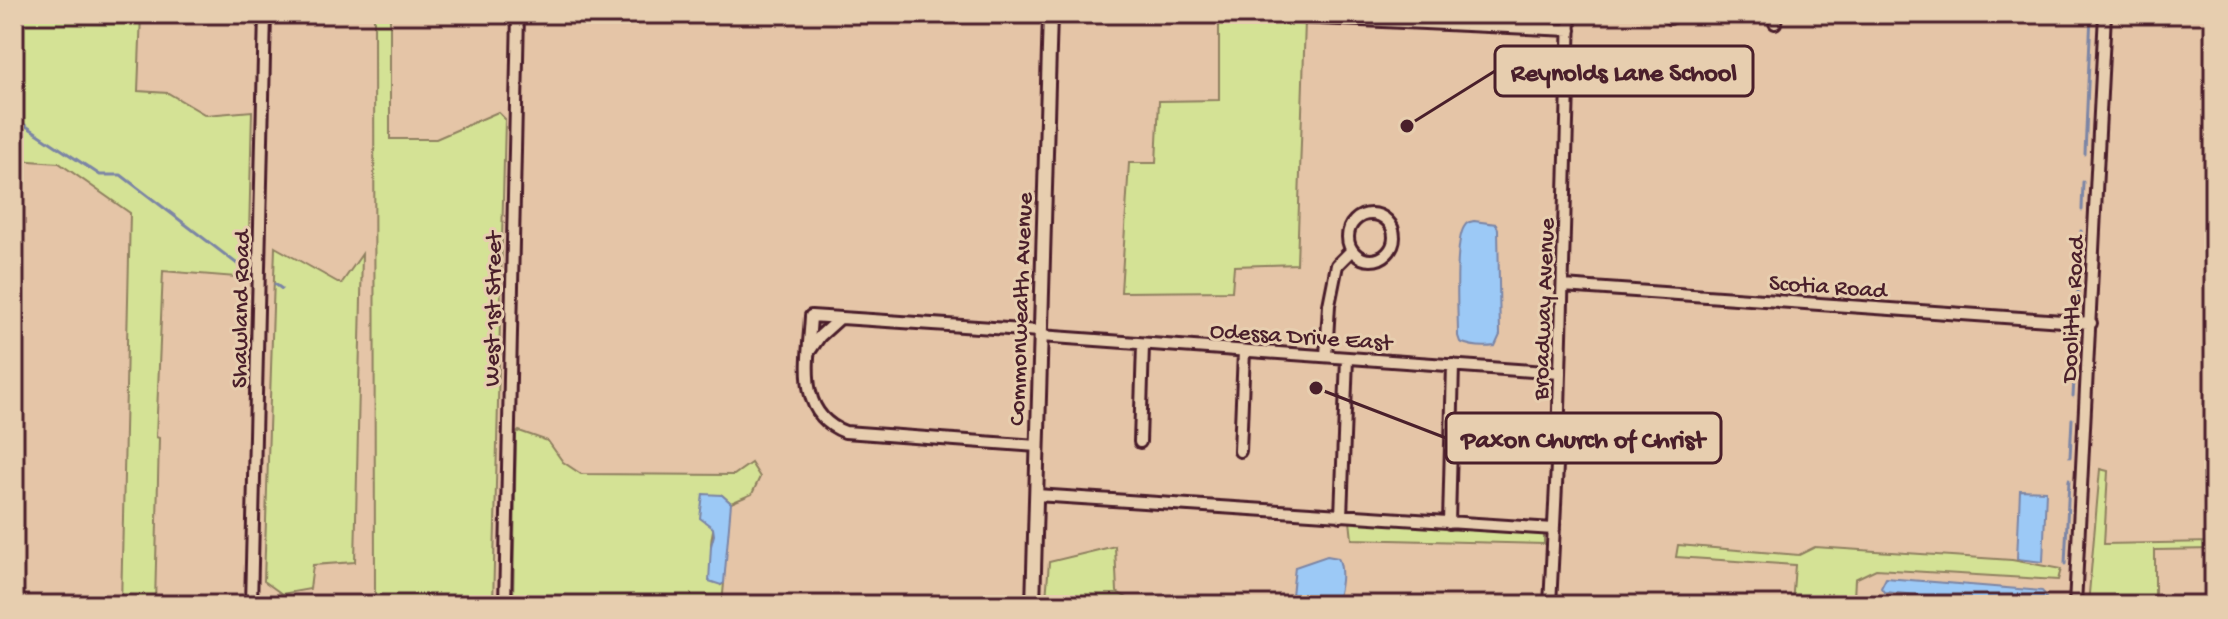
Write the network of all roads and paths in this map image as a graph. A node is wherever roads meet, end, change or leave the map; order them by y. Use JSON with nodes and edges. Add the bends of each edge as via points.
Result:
{"nodes":[{"id":1,"x":265,"y":14,"type":"edge"},
{"id":2,"x":518,"y":14,"type":"edge"},
{"id":3,"x":1050,"y":14,"type":"edge"},
{"id":4,"x":1233,"y":14,"type":"edge"},
{"id":5,"x":1570,"y":14,"type":"edge"},
{"id":6,"x":2105,"y":14,"type":"edge"},
{"id":7,"x":1258,"y":15,"type":"edge"},
{"id":8,"x":1570,"y":30,"type":"junction"},
{"id":9,"x":1351,"y":251,"type":"junction"},
{"id":10,"x":1563,"y":286,"type":"junction"},
{"id":11,"x":840,"y":318,"type":"junction"},
{"id":12,"x":2091,"y":323,"type":"junction"},
{"id":13,"x":1040,"y":334,"type":"junction"},
{"id":14,"x":1143,"y":345,"type":"junction"},
{"id":15,"x":1244,"y":351,"type":"junction"},
{"id":16,"x":809,"y":352,"type":"junction"},
{"id":17,"x":1326,"y":356,"type":"junction"},
{"id":18,"x":1347,"y":358,"type":"junction"},
{"id":19,"x":1453,"y":365,"type":"junction"},
{"id":20,"x":1560,"y":373,"type":"junction"},
{"id":21,"x":1140,"y":442,"type":"dead end"},
{"id":22,"x":1037,"y":446,"type":"junction"},
{"id":23,"x":1240,"y":451,"type":"dead end"},
{"id":24,"x":1036,"y":495,"type":"junction"},
{"id":25,"x":1341,"y":516,"type":"junction"},
{"id":26,"x":1449,"y":523,"type":"junction"},
{"id":27,"x":1554,"y":529,"type":"junction"},
{"id":28,"x":251,"y":605,"type":"edge"},
{"id":29,"x":505,"y":605,"type":"edge"},
{"id":30,"x":1033,"y":605,"type":"edge"},
{"id":31,"x":1550,"y":605,"type":"edge"},
{"id":32,"x":2075,"y":605,"type":"edge"}],
"edges":[{"from":1,"to":28,"type":"street","name":"Shawland Road"},
{"from":2,"to":29,"type":"street","name":"West 1st Street"},
{"from":3,"to":13,"type":"main road","name":"Commonwealth Avenue"},
{"from":4,"to":7,"type":"street"},
{"from":5,"to":8,"type":"street","name":"Broadway Avenue"},
{"from":6,"to":12,"type":"street","name":"Doolittle Road"},
{"from":7,"to":8,"type":"street"},
{"from":8,"to":10,"type":"street","name":"Broadway Avenue"},
{"from":9,"to":9,"type":"street","via":[[1365,260],[1386,256],[1394,236],[1388,222],[1374,214],[1359,217],[1347,237]]},
{"from":9,"to":17,"type":"street","via":[[1337,265]]},
{"from":10,"to":12,"type":"street","name":"Scotia Road"},
{"from":10,"to":20,"type":"street","name":"Broadway Avenue"},
{"from":11,"to":13,"type":"street","name":"Odessa Drive East"},
{"from":11,"to":16,"type":"street"},
{"from":11,"to":16,"type":"street","name":"Odessa Drive East","via":[[811,316]]},
{"from":12,"to":32,"type":"street","name":"Doolittle Road"},
{"from":13,"to":14,"type":"street","name":"Odessa Drive East"},
{"from":13,"to":22,"type":"main road","name":"Commonwealth Avenue"},
{"from":14,"to":15,"type":"street","name":"Odessa Drive East"},
{"from":14,"to":21,"type":"street"},
{"from":15,"to":17,"type":"street","name":"Odessa Drive East"},
{"from":15,"to":23,"type":"street"},
{"from":16,"to":22,"type":"street","via":[[811,401],[834,428],[861,436]]},
{"from":17,"to":18,"type":"street","name":"Odessa Drive East"},
{"from":18,"to":19,"type":"street","name":"Odessa Drive East"},
{"from":18,"to":25,"type":"street"},
{"from":19,"to":20,"type":"street","name":"Odessa Drive East"},
{"from":19,"to":26,"type":"street"},
{"from":20,"to":27,"type":"street","name":"Broadway Avenue"},
{"from":22,"to":24,"type":"main road","name":"Commonwealth Avenue"},
{"from":24,"to":25,"type":"street"},
{"from":24,"to":30,"type":"main road","name":"Commonwealth Avenue"},
{"from":25,"to":26,"type":"street"},
{"from":26,"to":27,"type":"street"},
{"from":27,"to":31,"type":"street","name":"Broadway Avenue"}]}
